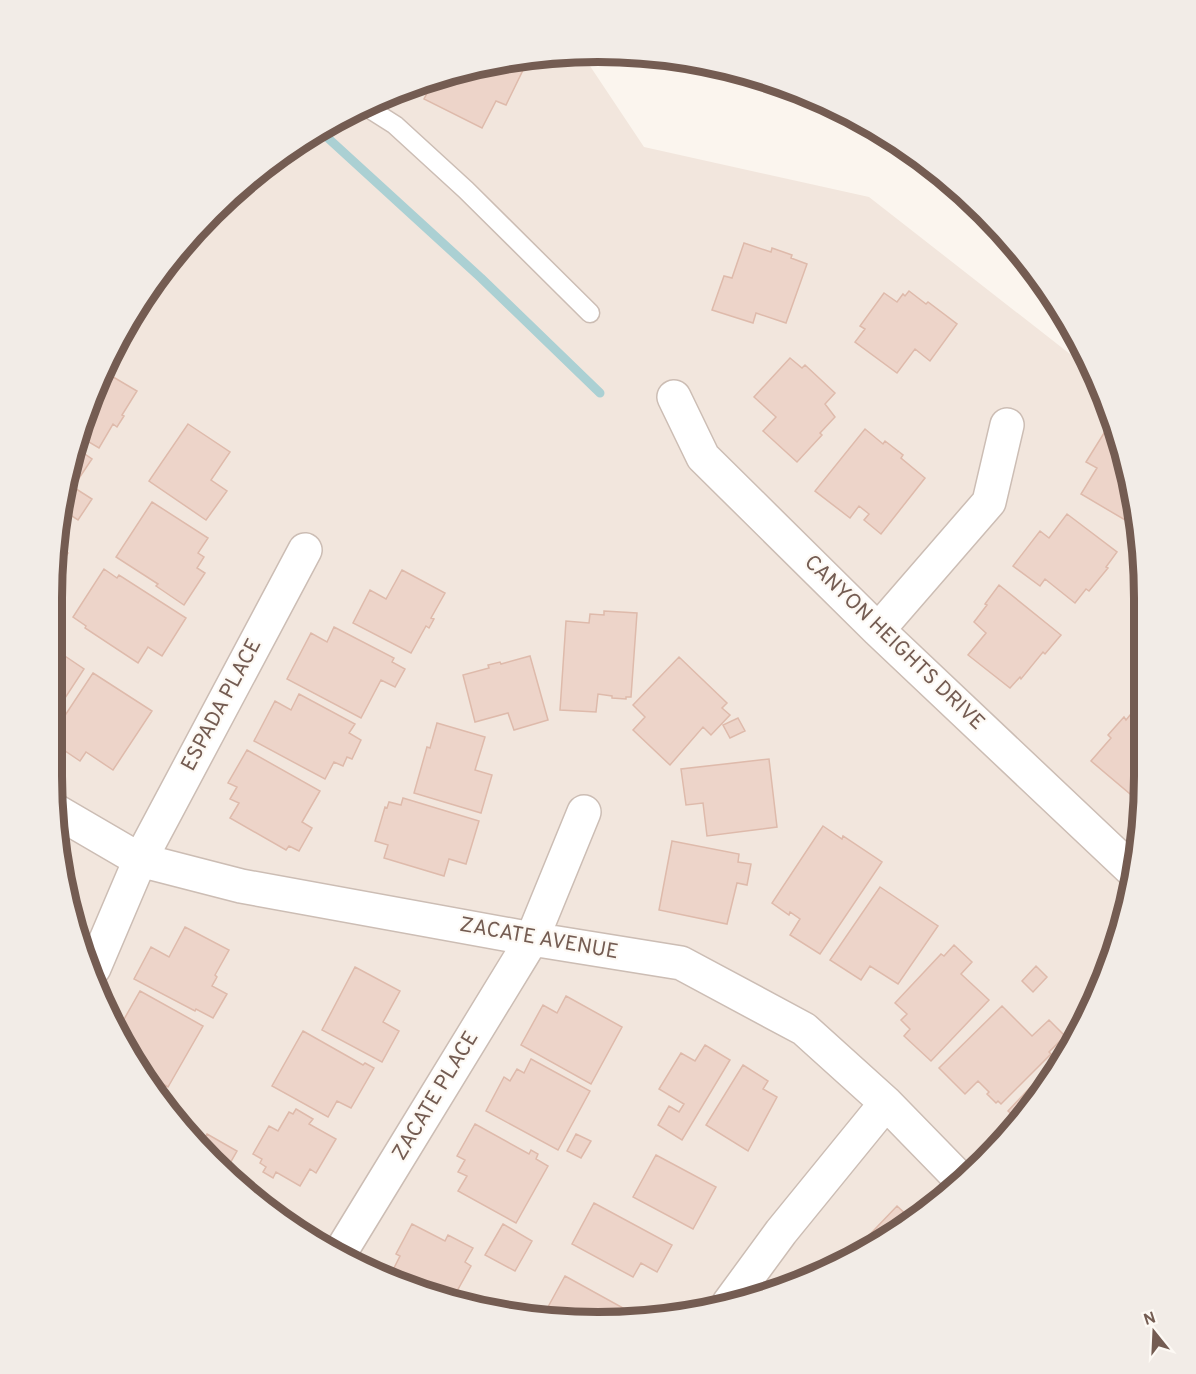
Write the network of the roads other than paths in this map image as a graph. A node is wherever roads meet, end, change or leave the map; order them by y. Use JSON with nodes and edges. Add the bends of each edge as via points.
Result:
{"nodes":[{"id":1,"x":373,"y":111,"type":"edge"},
{"id":2,"x":590,"y":313,"type":"dead end"},
{"id":3,"x":674,"y":397,"type":"dead end"},
{"id":4,"x":1007,"y":425,"type":"dead end"},
{"id":5,"x":305,"y":549,"type":"dead end"},
{"id":6,"x":878,"y":630,"type":"junction"},
{"id":7,"x":584,"y":812,"type":"dead end"},
{"id":8,"x":63,"y":815,"type":"edge"},
{"id":9,"x":140,"y":860,"type":"junction"},
{"id":10,"x":1127,"y":864,"type":"edge"},
{"id":11,"x":532,"y":939,"type":"junction"},
{"id":12,"x":96,"y":964,"type":"edge"},
{"id":13,"x":886,"y":1102,"type":"junction"},
{"id":14,"x":956,"y":1175,"type":"edge"},
{"id":15,"x":343,"y":1248,"type":"edge"},
{"id":16,"x":735,"y":1294,"type":"edge"}],
"edges":[{"from":1,"to":2,"type":"lane","via":[[395,125],[466,190]]},
{"from":3,"to":6,"type":"street","name":"CANYON HEIGHTS DRIVE","via":[[703,457]]},
{"from":4,"to":6,"type":"street","via":[[989,502]]},
{"from":5,"to":9,"type":"street","name":"ESPADA PLACE"},
{"from":6,"to":10,"type":"street","name":"CANYON HEIGHTS DRIVE"},
{"from":7,"to":11,"type":"street","name":"ZACATE PLACE"},
{"from":8,"to":9,"type":"street","name":"ZACATE AVENUE"},
{"from":9,"to":11,"type":"street","name":"ZACATE AVENUE","via":[[241,886]]},
{"from":9,"to":12,"type":"street","name":"ESPADA PLACE"},
{"from":11,"to":13,"type":"street","name":"ZACATE AVENUE","via":[[681,963],[804,1029]]},
{"from":11,"to":15,"type":"street","name":"ZACATE PLACE"},
{"from":13,"to":14,"type":"street","name":"ZACATE AVENUE"},
{"from":13,"to":16,"type":"street"}]}
